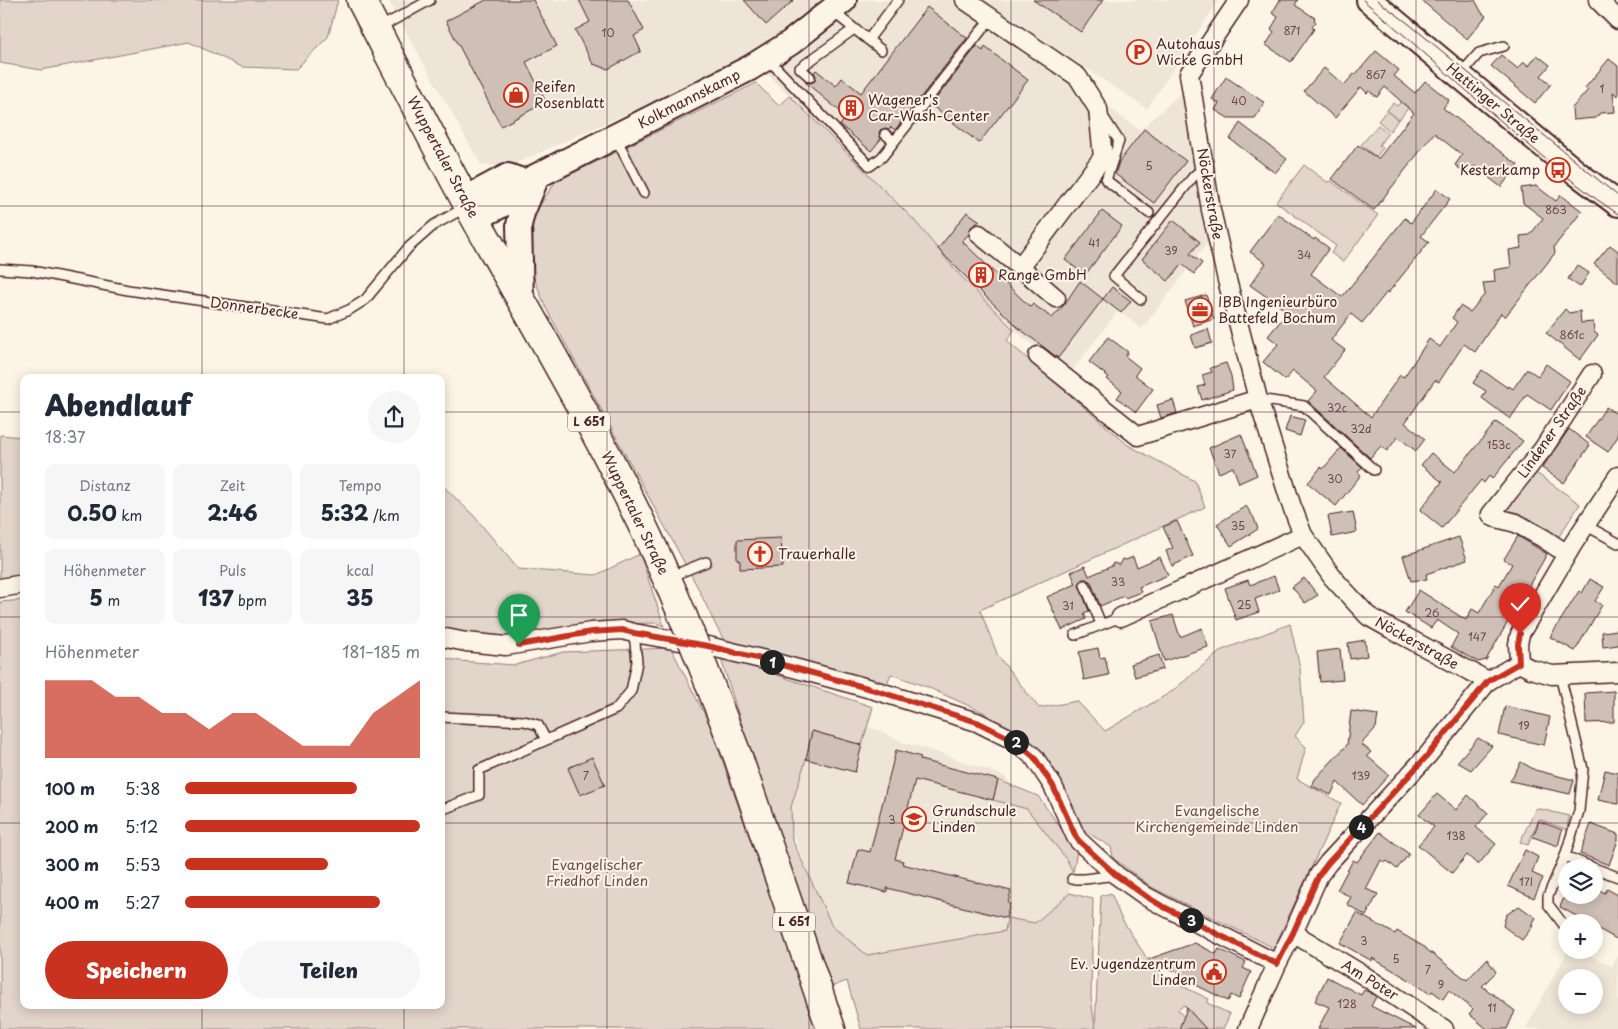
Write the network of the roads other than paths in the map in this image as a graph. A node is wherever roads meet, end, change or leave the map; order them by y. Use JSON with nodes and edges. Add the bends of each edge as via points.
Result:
{"nodes":[{"id":1,"x":360,"y":0,"type":"edge"},
{"id":2,"x":898,"y":0,"type":"edge"},
{"id":3,"x":965,"y":0,"type":"edge"},
{"id":4,"x":1239,"y":0,"type":"edge"},
{"id":5,"x":1369,"y":0,"type":"edge"},
{"id":6,"x":1598,"y":0,"type":"edge"},
{"id":7,"x":427,"y":1,"type":"edge"},
{"id":8,"x":838,"y":6,"type":"edge"},
{"id":9,"x":991,"y":18,"type":"junction"},
{"id":10,"x":1618,"y":20,"type":"edge"},
{"id":11,"x":854,"y":29,"type":"junction"},
{"id":12,"x":376,"y":30,"type":"junction"},
{"id":13,"x":868,"y":40,"type":"junction"},
{"id":14,"x":1504,"y":46,"type":"dead end"},
{"id":15,"x":882,"y":50,"type":"dead end"},
{"id":16,"x":766,"y":58,"type":"junction"},
{"id":17,"x":1460,"y":75,"type":"junction"},
{"id":18,"x":810,"y":77,"type":"dead end"},
{"id":19,"x":1098,"y":109,"type":"junction"},
{"id":20,"x":885,"y":134,"type":"dead end"},
{"id":21,"x":615,"y":137,"type":"junction"},
{"id":22,"x":894,"y":141,"type":"junction"},
{"id":23,"x":1205,"y":166,"type":"junction"},
{"id":24,"x":532,"y":179,"type":"junction"},
{"id":25,"x":644,"y":193,"type":"dead end"},
{"id":26,"x":1615,"y":194,"type":"edge"},
{"id":27,"x":469,"y":208,"type":"junction"},
{"id":28,"x":1149,"y":213,"type":"dead end"},
{"id":29,"x":979,"y":234,"type":"dead end"},
{"id":30,"x":1020,"y":267,"type":"junction"},
{"id":31,"x":0,"y":268,"type":"edge"},
{"id":32,"x":1056,"y":298,"type":"dead end"},
{"id":33,"x":1141,"y":299,"type":"dead end"},
{"id":34,"x":521,"y":300,"type":"junction"},
{"id":35,"x":1038,"y":356,"type":"dead end"},
{"id":36,"x":1592,"y":374,"type":"dead end"},
{"id":37,"x":1258,"y":399,"type":"junction"},
{"id":38,"x":1374,"y":470,"type":"dead end"},
{"id":39,"x":1618,"y":476,"type":"edge"},
{"id":40,"x":1585,"y":525,"type":"junction"},
{"id":41,"x":1304,"y":535,"type":"junction"},
{"id":42,"x":1618,"y":542,"type":"edge"},
{"id":43,"x":1567,"y":554,"type":"junction"},
{"id":44,"x":706,"y":562,"type":"dead end"},
{"id":45,"x":667,"y":578,"type":"junction"},
{"id":46,"x":20,"y":585,"type":"edge"},
{"id":47,"x":1085,"y":585,"type":"dead end"},
{"id":48,"x":0,"y":588,"type":"edge"},
{"id":49,"x":1120,"y":617,"type":"joint"},
{"id":50,"x":1101,"y":624,"type":"junction"},
{"id":51,"x":634,"y":633,"type":"junction"},
{"id":52,"x":1075,"y":635,"type":"dead end"},
{"id":53,"x":445,"y":638,"type":"edge"},
{"id":54,"x":1519,"y":663,"type":"junction"},
{"id":55,"x":1618,"y":672,"type":"edge"},
{"id":56,"x":1560,"y":675,"type":"junction"},
{"id":57,"x":1488,"y":681,"type":"junction"},
{"id":58,"x":445,"y":717,"type":"edge"},
{"id":59,"x":546,"y":740,"type":"junction"},
{"id":60,"x":445,"y":808,"type":"edge"},
{"id":61,"x":1565,"y":856,"type":"junction"},
{"id":62,"x":1572,"y":859,"type":"edge"},
{"id":63,"x":1603,"y":871,"type":"edge"},
{"id":64,"x":1116,"y":875,"type":"junction"},
{"id":65,"x":1618,"y":877,"type":"edge"},
{"id":66,"x":1072,"y":879,"type":"dead end"},
{"id":67,"x":1558,"y":917,"type":"edge"},
{"id":68,"x":1293,"y":933,"type":"junction"},
{"id":69,"x":1277,"y":964,"type":"junction"},
{"id":70,"x":832,"y":1029,"type":"edge"},
{"id":71,"x":1248,"y":1029,"type":"edge"},
{"id":72,"x":1444,"y":1029,"type":"edge"}],
"edges":[{"from":1,"to":12,"type":"main road","name":"Wuppertaler Straße","number":"L 651"},
{"from":2,"to":13,"type":"lane"},
{"from":3,"to":9,"type":"street"},
{"from":4,"to":23,"type":"street","name":"Nöckerstraße","via":[[1189,74]]},
{"from":5,"to":17,"type":"street","name":"Hattinger Straße"},
{"from":6,"to":10,"type":"street"},
{"from":7,"to":12,"type":"lane"},
{"from":8,"to":11,"type":"lane"},
{"from":8,"to":16,"type":"street","name":"Kolkmannskamp"},
{"from":9,"to":19,"type":"street","via":[[1078,77]]},
{"from":9,"to":22,"type":"lane"},
{"from":11,"to":13,"type":"lane"},
{"from":11,"to":18,"type":"lane","via":[[800,68]]},
{"from":12,"to":27,"type":"main road","name":"Wuppertaler Straße","number":"L 651"},
{"from":13,"to":15,"type":"lane"},
{"from":14,"to":17,"type":"lane","via":[[1479,52]]},
{"from":16,"to":21,"type":"street","name":"Kolkmannskamp"},
{"from":16,"to":22,"type":"lane","via":[[870,166]]},
{"from":17,"to":26,"type":"street","name":"Hattinger Straße","via":[[1578,174]]},
{"from":19,"to":28,"type":"lane","via":[[1119,141],[1106,180]]},
{"from":19,"to":30,"type":"street","via":[[1103,157]]},
{"from":20,"to":22,"type":"lane"},
{"from":21,"to":24,"type":"street","name":"Kolkmannskamp"},
{"from":21,"to":25,"type":"lane"},
{"from":23,"to":33,"type":"lane","via":[[1193,176],[1114,276]]},
{"from":23,"to":37,"type":"street","name":"Nöckerstraße","via":[[1211,210]]},
{"from":24,"to":27,"type":"street","name":"Kolkmannskamp","via":[[515,198]]},
{"from":24,"to":34,"type":"street","number":"L 651","via":[[520,225]]},
{"from":27,"to":31,"type":"lane","name":"Donnerbecke","via":[[434,225],[408,248],[365,300],[328,319]]},
{"from":27,"to":34,"type":"main road","name":"Wuppertaler Straße","number":"L 651"},
{"from":29,"to":30,"type":"street"},
{"from":30,"to":32,"type":"street"},
{"from":34,"to":45,"type":"main road","name":"Wuppertaler Straße","number":"L 651","via":[[596,434]]},
{"from":35,"to":37,"type":"street","via":[[1138,436]]},
{"from":36,"to":43,"type":"street","name":"Lindener Straße","via":[[1543,449],[1491,514],[1493,518],[1516,523]]},
{"from":37,"to":38,"type":"lane","via":[[1304,406]]},
{"from":37,"to":41,"type":"street","name":"Nöckerstraße","via":[[1288,496]]},
{"from":39,"to":40,"type":"street"},
{"from":40,"to":42,"type":"lane"},
{"from":40,"to":43,"type":"street"},
{"from":41,"to":49,"type":"street"},
{"from":41,"to":57,"type":"street","name":"Nöckerstraße","via":[[1333,578],[1368,616]]},
{"from":43,"to":54,"type":"street","via":[[1520,634]]},
{"from":44,"to":45,"type":"lane"},
{"from":45,"to":70,"type":"main road","name":"Wuppertaler Straße","number":"L 651","bridge":true,"via":[[738,757]]},
{"from":46,"to":48,"type":"street"},
{"from":47,"to":50,"type":"lane"},
{"from":49,"to":50,"type":"lane"},
{"from":50,"to":52,"type":"lane"},
{"from":51,"to":53,"type":"street","via":[[607,630],[506,646]]},
{"from":51,"to":59,"type":"lane","via":[[637,662],[631,691],[616,709]]},
{"from":51,"to":64,"type":"street","via":[[708,646],[871,689],[977,722],[1006,735],[1034,757],[1053,786],[1076,837]]},
{"from":54,"to":56,"type":"street"},
{"from":54,"to":57,"type":"street"},
{"from":55,"to":56,"type":"street"},
{"from":56,"to":61,"type":"lane","via":[[1583,769],[1579,811]]},
{"from":57,"to":68,"type":"street","via":[[1427,756],[1328,863],[1319,875]]},
{"from":58,"to":59,"type":"lane","via":[[524,721],[538,725]]},
{"from":59,"to":60,"type":"lane","via":[[479,770],[479,795]]},
{"from":61,"to":62,"type":"lane"},
{"from":61,"to":67,"type":"lane","via":[[1548,896],[1548,904]]},
{"from":63,"to":65,"type":"lane"},
{"from":64,"to":66,"type":"lane"},
{"from":64,"to":69,"type":"street","via":[[1162,906]]},
{"from":68,"to":69,"type":"street"},
{"from":68,"to":72,"type":"street","name":"Am Poter","via":[[1364,975]]},
{"from":69,"to":71,"type":"street"}]}
